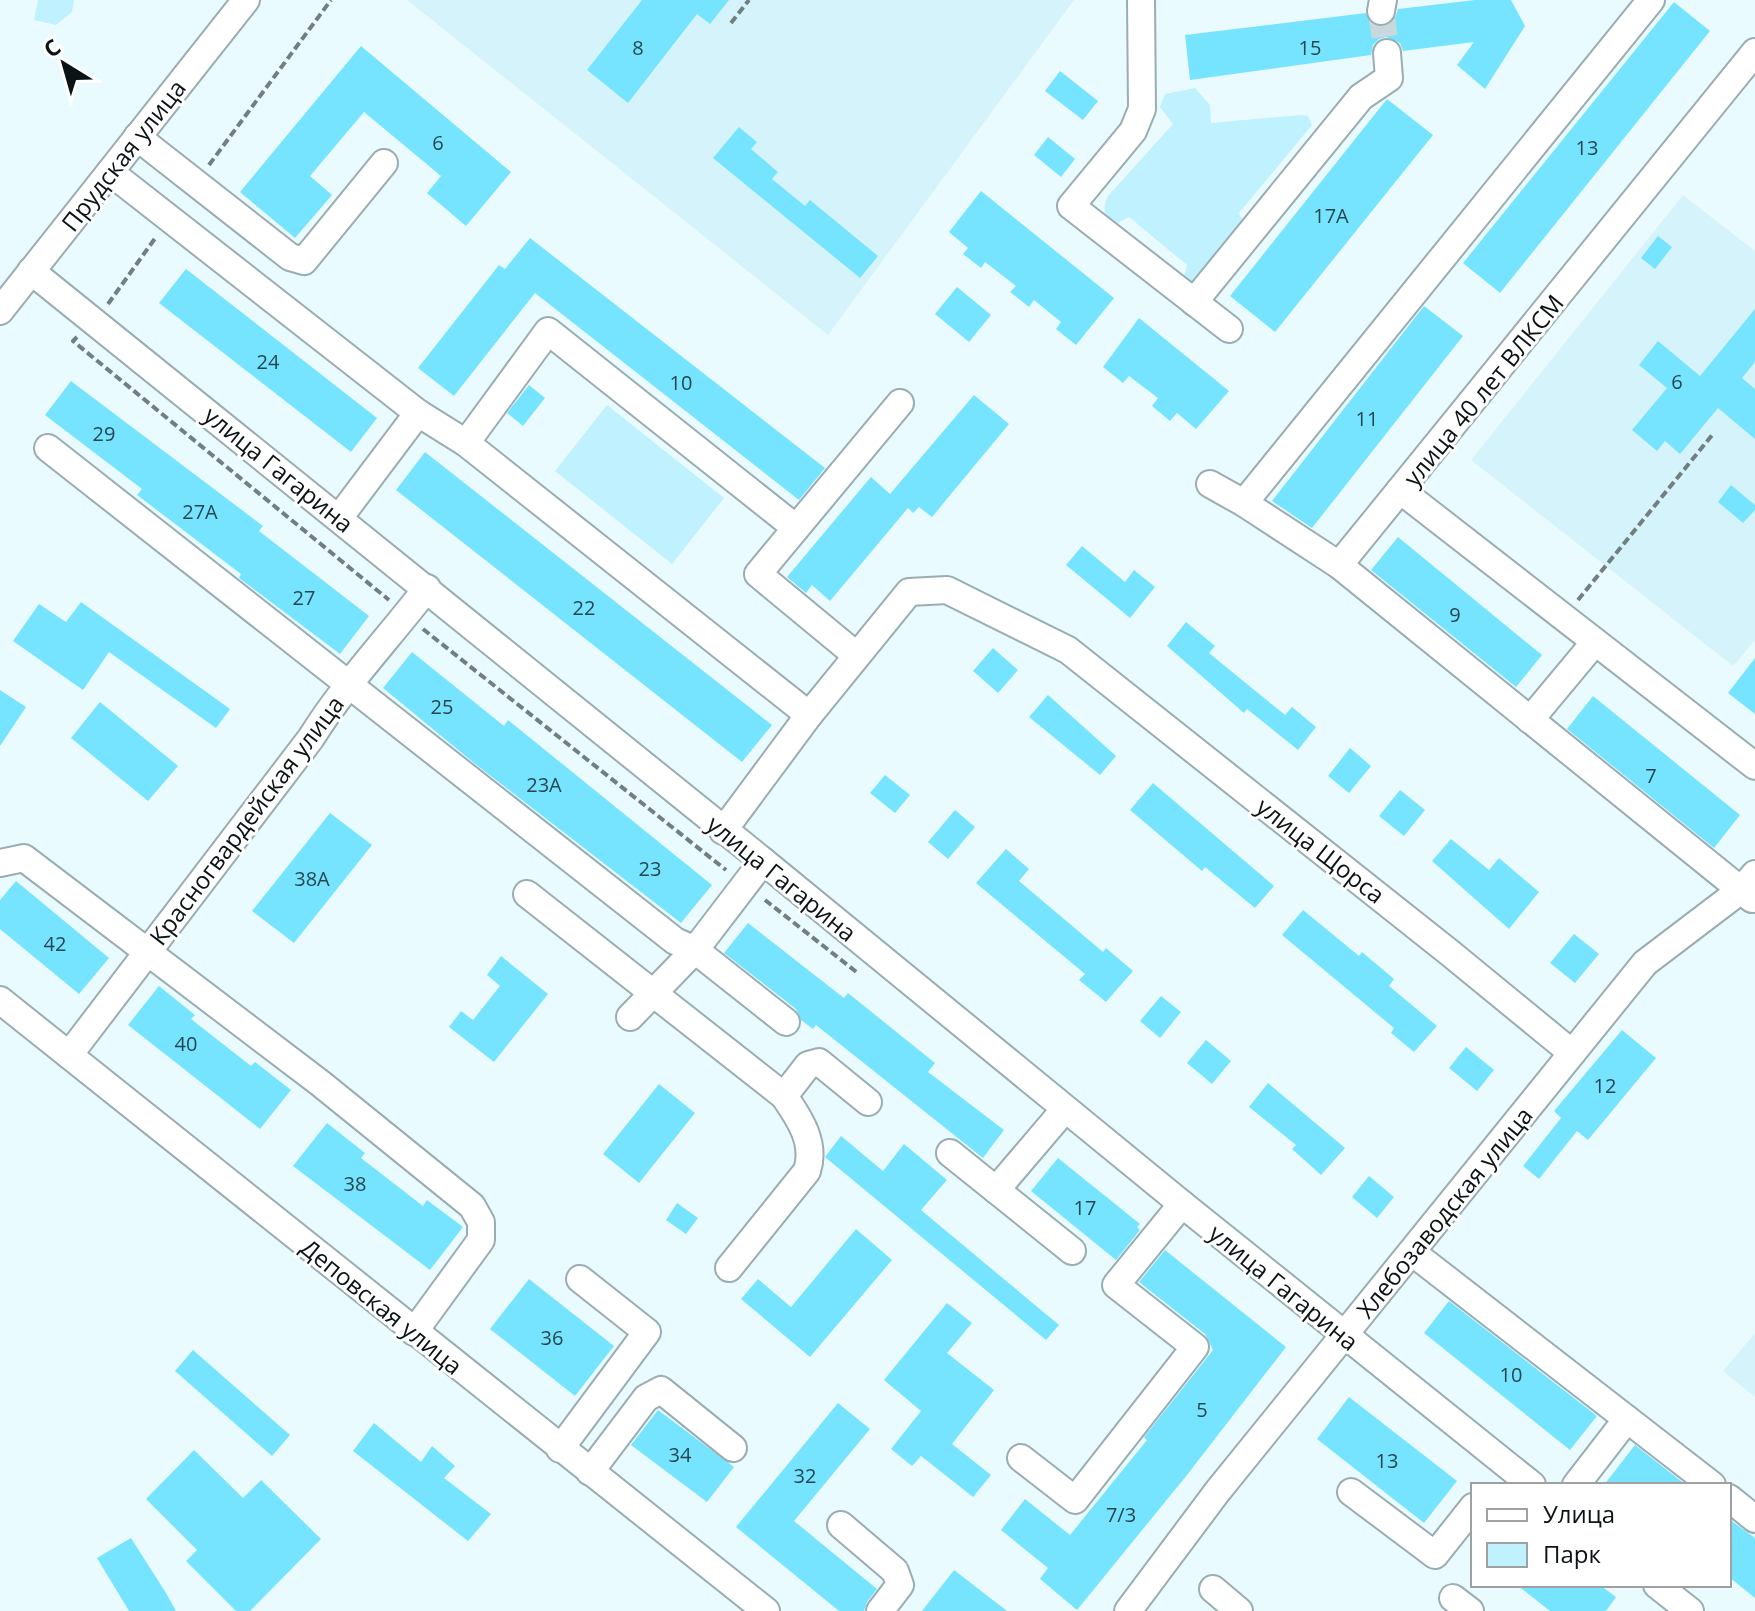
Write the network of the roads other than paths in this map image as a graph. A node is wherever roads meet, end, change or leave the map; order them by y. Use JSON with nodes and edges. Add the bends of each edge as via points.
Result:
{"nodes":[{"id":1,"x":246,"y":0,"type":"edge"},
{"id":2,"x":1141,"y":0,"type":"edge"},
{"id":3,"x":1651,"y":0,"type":"edge"},
{"id":4,"x":1755,"y":52,"type":"edge"},
{"id":5,"x":1387,"y":53,"type":"tunnel mouth"},
{"id":6,"x":137,"y":137,"type":"junction"},
{"id":7,"x":384,"y":163,"type":"dead end"},
{"id":8,"x":110,"y":172,"type":"junction"},
{"id":9,"x":31,"y":271,"type":"junction"},
{"id":10,"x":1194,"y":302,"type":"junction"},
{"id":11,"x":0,"y":311,"type":"edge"},
{"id":12,"x":1229,"y":329,"type":"dead end"},
{"id":13,"x":900,"y":403,"type":"dead end"},
{"id":14,"x":418,"y":413,"type":"junction"},
{"id":15,"x":466,"y":443,"type":"junction"},
{"id":16,"x":48,"y":448,"type":"dead end"},
{"id":17,"x":1210,"y":484,"type":"dead end"},
{"id":18,"x":1400,"y":490,"type":"junction"},
{"id":19,"x":1244,"y":503,"type":"junction"},
{"id":20,"x":339,"y":518,"type":"junction"},
{"id":21,"x":796,"y":528,"type":"junction"},
{"id":22,"x":1339,"y":565,"type":"junction"},
{"id":23,"x":427,"y":588,"type":"junction"},
{"id":24,"x":1595,"y":642,"type":"junction"},
{"id":25,"x":856,"y":655,"type":"junction"},
{"id":26,"x":347,"y":685,"type":"junction"},
{"id":27,"x":809,"y":715,"type":"junction"},
{"id":28,"x":1530,"y":720,"type":"junction"},
{"id":29,"x":1755,"y":766,"type":"edge"},
{"id":30,"x":723,"y":831,"type":"junction"},
{"id":31,"x":763,"y":861,"type":"junction"},
{"id":32,"x":0,"y":863,"type":"edge"},
{"id":33,"x":1750,"y":889,"type":"edge"},
{"id":34,"x":527,"y":894,"type":"dead end"},
{"id":35,"x":695,"y":950,"type":"junction"},
{"id":36,"x":148,"y":952,"type":"junction"},
{"id":37,"x":653,"y":992,"type":"junction"},
{"id":38,"x":0,"y":1000,"type":"edge"},
{"id":39,"x":630,"y":1017,"type":"dead end"},
{"id":40,"x":786,"y":1022,"type":"dead end"},
{"id":41,"x":1572,"y":1053,"type":"junction"},
{"id":42,"x":69,"y":1055,"type":"junction"},
{"id":43,"x":784,"y":1096,"type":"junction"},
{"id":44,"x":868,"y":1102,"type":"dead end"},
{"id":45,"x":1065,"y":1109,"type":"junction"},
{"id":46,"x":950,"y":1153,"type":"dead end"},
{"id":47,"x":996,"y":1190,"type":"junction"},
{"id":48,"x":1182,"y":1204,"type":"junction"},
{"id":49,"x":1072,"y":1251,"type":"dead end"},
{"id":50,"x":1413,"y":1253,"type":"junction"},
{"id":51,"x":729,"y":1268,"type":"dead end"},
{"id":52,"x":580,"y":1279,"type":"dead end"},
{"id":53,"x":414,"y":1332,"type":"junction"},
{"id":54,"x":1344,"y":1335,"type":"junction"},
{"id":55,"x":1627,"y":1419,"type":"junction"},
{"id":56,"x":733,"y":1448,"type":"dead end"},
{"id":57,"x":560,"y":1449,"type":"junction"},
{"id":58,"x":1021,"y":1458,"type":"dead end"},
{"id":59,"x":590,"y":1472,"type":"junction"},
{"id":60,"x":1498,"y":1475,"type":"edge"},
{"id":61,"x":1525,"y":1483,"type":"edge"},
{"id":62,"x":1578,"y":1483,"type":"edge"},
{"id":63,"x":1709,"y":1483,"type":"edge"},
{"id":64,"x":1351,"y":1492,"type":"dead end"},
{"id":65,"x":1731,"y":1500,"type":"edge"},
{"id":66,"x":1471,"y":1510,"type":"edge"},
{"id":67,"x":1755,"y":1519,"type":"edge"},
{"id":68,"x":841,"y":1525,"type":"dead end"},
{"id":69,"x":1213,"y":1589,"type":"dead end"},
{"id":70,"x":1660,"y":1597,"type":"edge"},
{"id":71,"x":766,"y":1611,"type":"edge"},
{"id":72,"x":880,"y":1611,"type":"edge"},
{"id":73,"x":1128,"y":1611,"type":"edge"},
{"id":74,"x":1239,"y":1611,"type":"edge"},
{"id":75,"x":1690,"y":1611,"type":"edge"}],
"edges":[{"from":1,"to":6,"type":"street","name":"Прудская улица"},
{"from":2,"to":10,"type":"street","via":[[1142,109],[1133,131],[1071,206]]},
{"from":3,"to":19,"type":"street"},
{"from":4,"to":18,"type":"street","name":"улица 40 лет ВЛКСМ"},
{"from":5,"to":10,"type":"street","via":[[1389,78],[1361,97]]},
{"from":6,"to":7,"type":"street","via":[[290,257],[304,261]]},
{"from":6,"to":8,"type":"street","name":"Прудская улица"},
{"from":8,"to":9,"type":"street","name":"Прудская улица"},
{"from":8,"to":14,"type":"street"},
{"from":9,"to":11,"type":"street","name":"Прудская улица"},
{"from":9,"to":20,"type":"street","name":"улица Гагарина"},
{"from":10,"to":12,"type":"street"},
{"from":13,"to":21,"type":"street"},
{"from":14,"to":15,"type":"street"},
{"from":14,"to":20,"type":"street"},
{"from":15,"to":21,"type":"street","via":[[548,331]]},
{"from":15,"to":27,"type":"street"},
{"from":16,"to":26,"type":"street"},
{"from":17,"to":19,"type":"street"},
{"from":18,"to":22,"type":"street"},
{"from":18,"to":24,"type":"street","name":"улица 40 лет ВЛКСМ"},
{"from":19,"to":22,"type":"street"},
{"from":20,"to":23,"type":"street","name":"улица Гагарина"},
{"from":21,"to":25,"type":"street","via":[[758,574]]},
{"from":22,"to":28,"type":"street"},
{"from":23,"to":26,"type":"street","name":"Красногвардейская улица"},
{"from":23,"to":30,"type":"street","name":"улица Гагарина"},
{"from":24,"to":28,"type":"street"},
{"from":24,"to":29,"type":"street","name":"улица 40 лет ВЛКСМ"},
{"from":25,"to":27,"type":"street","name":"улица Щорса"},
{"from":25,"to":41,"type":"street","name":"улица Щорса","via":[[909,592],[947,590],[1068,650]]},
{"from":26,"to":35,"type":"street","via":[[675,941]]},
{"from":26,"to":36,"type":"street","name":"Красногвардейская улица"},
{"from":27,"to":30,"type":"street","name":"улица Щорса"},
{"from":28,"to":33,"type":"street"},
{"from":30,"to":31,"type":"street","name":"улица Гагарина"},
{"from":31,"to":35,"type":"street"},
{"from":31,"to":45,"type":"street","name":"улица Гагарина"},
{"from":32,"to":36,"type":"street","via":[[24,858]]},
{"from":33,"to":41,"type":"street","name":"Хлебозаводская улица","via":[[1645,963]]},
{"from":34,"to":37,"type":"street"},
{"from":35,"to":37,"type":"street"},
{"from":35,"to":40,"type":"street"},
{"from":36,"to":42,"type":"street","name":"Красногвардейская улица"},
{"from":36,"to":53,"type":"street","via":[[472,1206],[481,1222],[481,1240]]},
{"from":37,"to":39,"type":"street"},
{"from":37,"to":43,"type":"street"},
{"from":38,"to":42,"type":"street","name":"Деповская улица"},
{"from":41,"to":50,"type":"street","name":"Хлебозаводская улица"},
{"from":42,"to":53,"type":"street","name":"Деповская улица"},
{"from":43,"to":44,"type":"street","via":[[808,1065],[819,1062]]},
{"from":43,"to":51,"type":"street","via":[[803,1124],[811,1158],[807,1171]]},
{"from":45,"to":47,"type":"street"},
{"from":45,"to":48,"type":"street","name":"улица Гагарина"},
{"from":46,"to":47,"type":"street"},
{"from":47,"to":49,"type":"street"},
{"from":48,"to":54,"type":"street","name":"улица Гагарина"},
{"from":48,"to":58,"type":"street","via":[[1116,1285],[1195,1347],[1075,1500]]},
{"from":50,"to":54,"type":"street","name":"Хлебозаводская улица"},
{"from":50,"to":55,"type":"street"},
{"from":52,"to":57,"type":"street","via":[[647,1332]]},
{"from":53,"to":57,"type":"street","name":"Деповская улица"},
{"from":54,"to":60,"type":"street","name":"улица Гагарина"},
{"from":54,"to":73,"type":"street","name":"Хлебозаводская улица"},
{"from":55,"to":62,"type":"street"},
{"from":55,"to":63,"type":"street"},
{"from":56,"to":59,"type":"street","via":[[661,1390],[646,1398]]},
{"from":57,"to":59,"type":"street","name":"Деповская улица"},
{"from":59,"to":71,"type":"street","name":"Деповская улица"},
{"from":60,"to":61,"type":"street","name":"улица Гагарина"},
{"from":64,"to":66,"type":"street","via":[[1435,1555]]},
{"from":65,"to":67,"type":"street"},
{"from":68,"to":72,"type":"street","via":[[895,1571],[900,1585]]},
{"from":69,"to":74,"type":"street"},
{"from":70,"to":75,"type":"street"}]}
